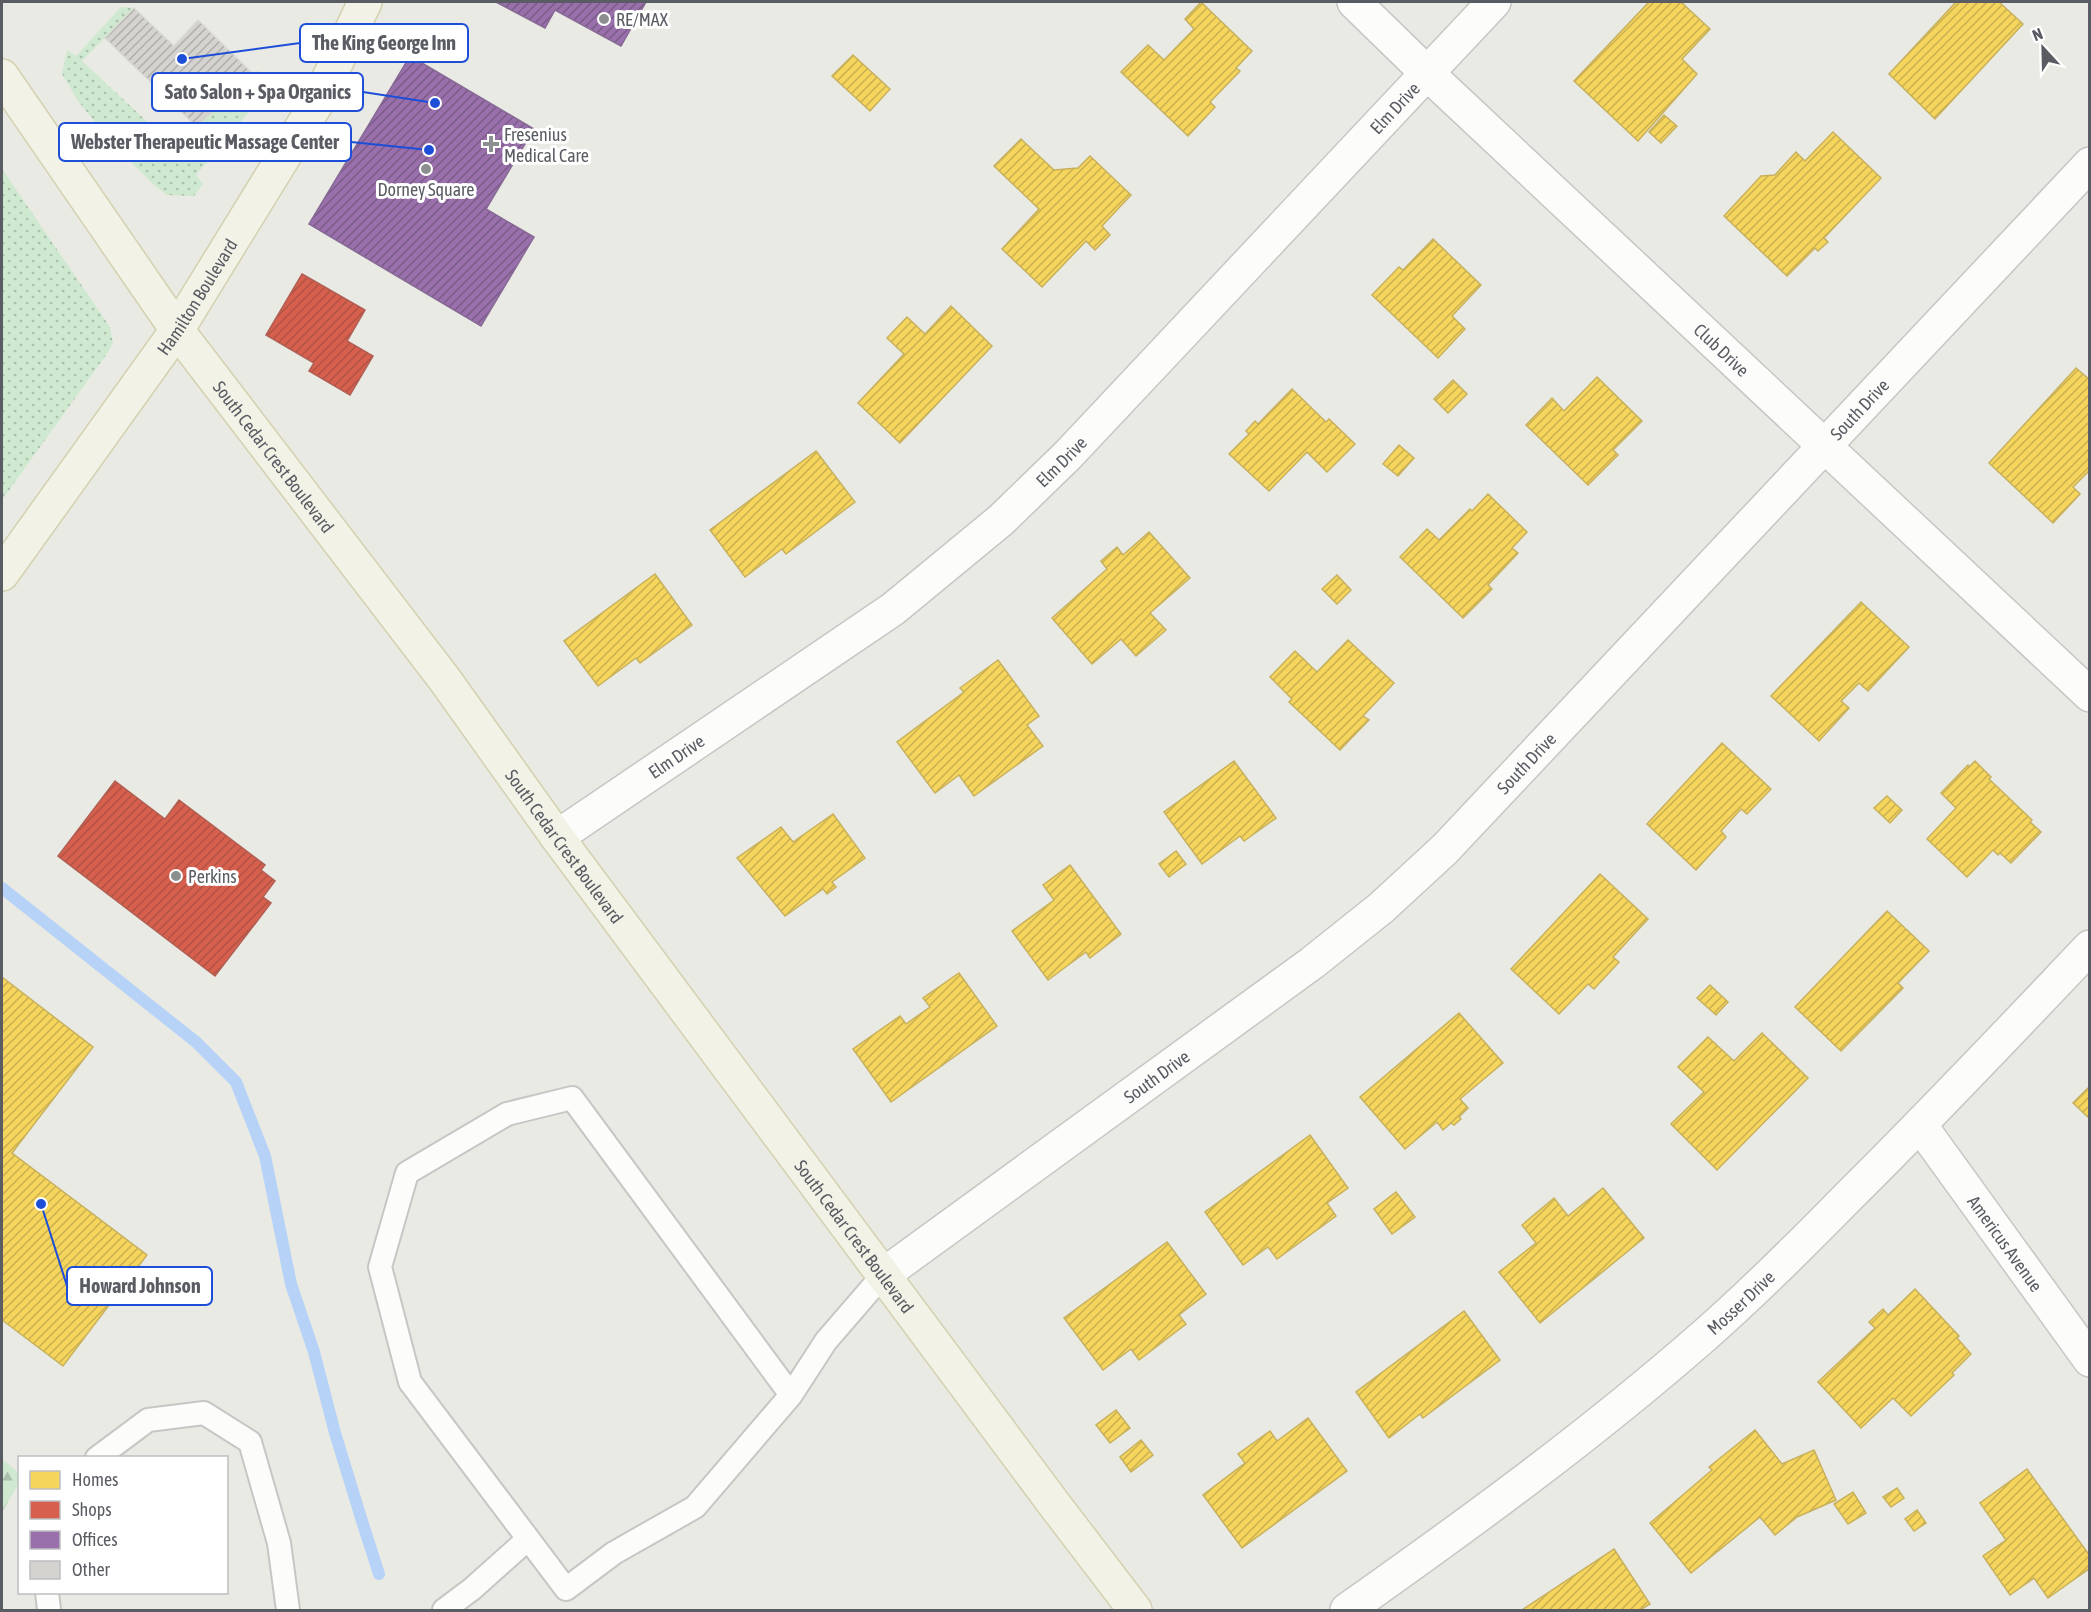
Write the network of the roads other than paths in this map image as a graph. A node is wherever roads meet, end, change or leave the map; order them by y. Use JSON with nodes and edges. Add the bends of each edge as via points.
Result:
{"nodes":[{"id":1,"x":365,"y":2,"type":"edge"},
{"id":2,"x":1354,"y":2,"type":"edge"},
{"id":3,"x":1494,"y":2,"type":"edge"},
{"id":4,"x":1428,"y":74,"type":"junction"},
{"id":5,"x":2,"y":76,"type":"edge"},
{"id":6,"x":2090,"y":164,"type":"edge"},
{"id":7,"x":177,"y":330,"type":"junction"},
{"id":8,"x":1824,"y":446,"type":"junction"},
{"id":9,"x":2,"y":574,"type":"edge"},
{"id":10,"x":2090,"y":695,"type":"edge"},
{"id":11,"x":556,"y":837,"type":"junction"},
{"id":12,"x":2090,"y":947,"type":"edge"},
{"id":13,"x":1920,"y":1125,"type":"junction"},
{"id":14,"x":883,"y":1275,"type":"junction"},
{"id":15,"x":2090,"y":1360,"type":"edge"},
{"id":16,"x":791,"y":1395,"type":"junction"},
{"id":17,"x":101,"y":1456,"type":"edge"},
{"id":18,"x":528,"y":1539,"type":"junction"},
{"id":19,"x":47,"y":1594,"type":"edge"},
{"id":20,"x":49,"y":1611,"type":"edge"},
{"id":21,"x":288,"y":1611,"type":"edge"},
{"id":22,"x":444,"y":1611,"type":"edge"},
{"id":23,"x":1136,"y":1611,"type":"edge"},
{"id":24,"x":1347,"y":1611,"type":"edge"}],
"edges":[{"from":1,"to":7,"type":"main road","name":"Hamilton Boulevard","via":[[318,101]]},
{"from":2,"to":4,"type":"street","name":"Club Drive"},
{"from":3,"to":4,"type":"street","name":"Elm Drive"},
{"from":4,"to":8,"type":"street","name":"Club Drive"},
{"from":4,"to":11,"type":"street","name":"Elm Drive","via":[[1068,455],[1001,520],[893,609]]},
{"from":5,"to":7,"type":"main road","name":"South Cedar Crest Boulevard"},
{"from":6,"to":8,"type":"street","name":"South Drive"},
{"from":7,"to":9,"type":"main road","name":"Hamilton Boulevard"},
{"from":7,"to":11,"type":"main road","name":"South Cedar Crest Boulevard","via":[[445,680]]},
{"from":8,"to":10,"type":"street","name":"Club Drive"},
{"from":8,"to":14,"type":"street","name":"South Drive","via":[[1445,849],[1381,908],[1312,963]]},
{"from":11,"to":14,"type":"main road","name":"South Cedar Crest Boulevard"},
{"from":12,"to":13,"type":"street","name":"Mosser Drive"},
{"from":13,"to":15,"type":"street","name":"Americus Avenue"},
{"from":13,"to":24,"type":"street","name":"Mosser Drive","via":[[1779,1267],[1630,1399],[1473,1521]]},
{"from":14,"to":16,"type":"lane","via":[[826,1341]]},
{"from":14,"to":23,"type":"main road","name":"South Cedar Crest Boulevard"},
{"from":16,"to":18,"type":"lane","via":[[695,1507],[614,1553],[566,1588]]},
{"from":16,"to":18,"type":"lane","via":[[572,1098],[507,1113],[407,1173],[380,1267],[410,1382]]},
{"from":17,"to":21,"type":"lane","via":[[148,1420],[204,1413],[250,1442],[279,1543]]},
{"from":18,"to":22,"type":"lane"},
{"from":19,"to":20,"type":"lane"}]}
